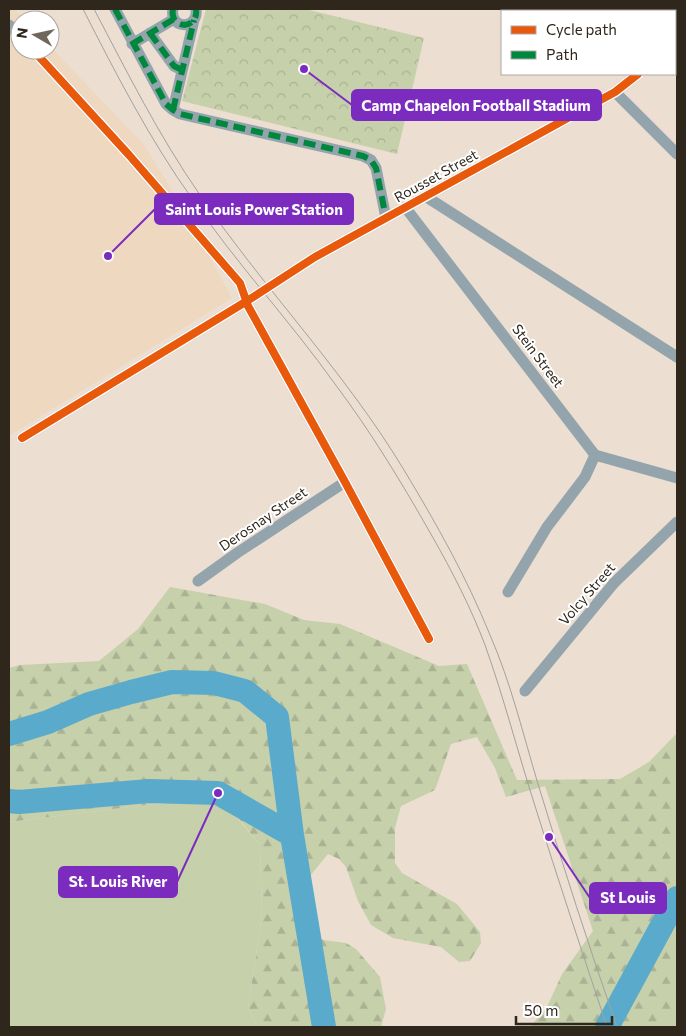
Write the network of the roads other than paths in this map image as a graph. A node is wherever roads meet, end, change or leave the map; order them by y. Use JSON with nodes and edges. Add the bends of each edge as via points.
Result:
{"nodes":[{"id":1,"x":115,"y":9,"type":"edge"},
{"id":2,"x":173,"y":14,"type":"edge"},
{"id":3,"x":195,"y":14,"type":"edge"},
{"id":4,"x":150,"y":33,"type":"junction"},
{"id":5,"x":132,"y":44,"type":"junction"},
{"id":6,"x":42,"y":60,"type":"edge"},
{"id":7,"x":182,"y":70,"type":"junction"},
{"id":8,"x":637,"y":75,"type":"edge"},
{"id":9,"x":615,"y":92,"type":"junction"},
{"id":10,"x":172,"y":110,"type":"junction"},
{"id":11,"x":677,"y":154,"type":"edge"},
{"id":12,"x":425,"y":196,"type":"junction"},
{"id":13,"x":405,"y":207,"type":"junction"},
{"id":14,"x":386,"y":218,"type":"junction"},
{"id":15,"x":247,"y":301,"type":"junction"},
{"id":16,"x":677,"y":357,"type":"edge"},
{"id":17,"x":22,"y":438,"type":"dead end"},
{"id":18,"x":595,"y":455,"type":"junction"},
{"id":19,"x":677,"y":478,"type":"edge"},
{"id":20,"x":346,"y":482,"type":"junction"},
{"id":21,"x":677,"y":522,"type":"edge"},
{"id":22,"x":198,"y":581,"type":"dead end"},
{"id":23,"x":508,"y":592,"type":"dead end"},
{"id":24,"x":429,"y":639,"type":"dead end"},
{"id":25,"x":525,"y":691,"type":"dead end"}],
"edges":[{"from":1,"to":5,"type":"street"},
{"from":2,"to":3,"type":"street","via":[[176,22],[184,25],[191,23]]},
{"from":2,"to":4,"type":"street"},
{"from":3,"to":7,"type":"street"},
{"from":4,"to":5,"type":"street"},
{"from":4,"to":7,"type":"street","via":[[174,66]]},
{"from":5,"to":10,"type":"street"},
{"from":6,"to":15,"type":"street","via":[[240,283]]},
{"from":7,"to":10,"type":"street"},
{"from":8,"to":9,"type":"street","name":"Rousset Street"},
{"from":9,"to":11,"type":"street"},
{"from":9,"to":12,"type":"street","name":"Rousset Street"},
{"from":10,"to":14,"type":"street","via":[[371,160],[376,168]]},
{"from":12,"to":13,"type":"street","name":"Rousset Street"},
{"from":12,"to":16,"type":"street"},
{"from":13,"to":14,"type":"street","name":"Rousset Street"},
{"from":13,"to":18,"type":"street","name":"Stein Street"},
{"from":14,"to":15,"type":"street","name":"Rousset Street","via":[[315,257]]},
{"from":15,"to":17,"type":"street","name":"Rousset Street"},
{"from":15,"to":20,"type":"street"},
{"from":18,"to":19,"type":"street"},
{"from":18,"to":23,"type":"street","via":[[585,477],[547,527]]},
{"from":20,"to":22,"type":"street","name":"Derosnay Street"},
{"from":20,"to":24,"type":"street"},
{"from":21,"to":25,"type":"street","name":"Volcy Street","via":[[614,583]]}]}
